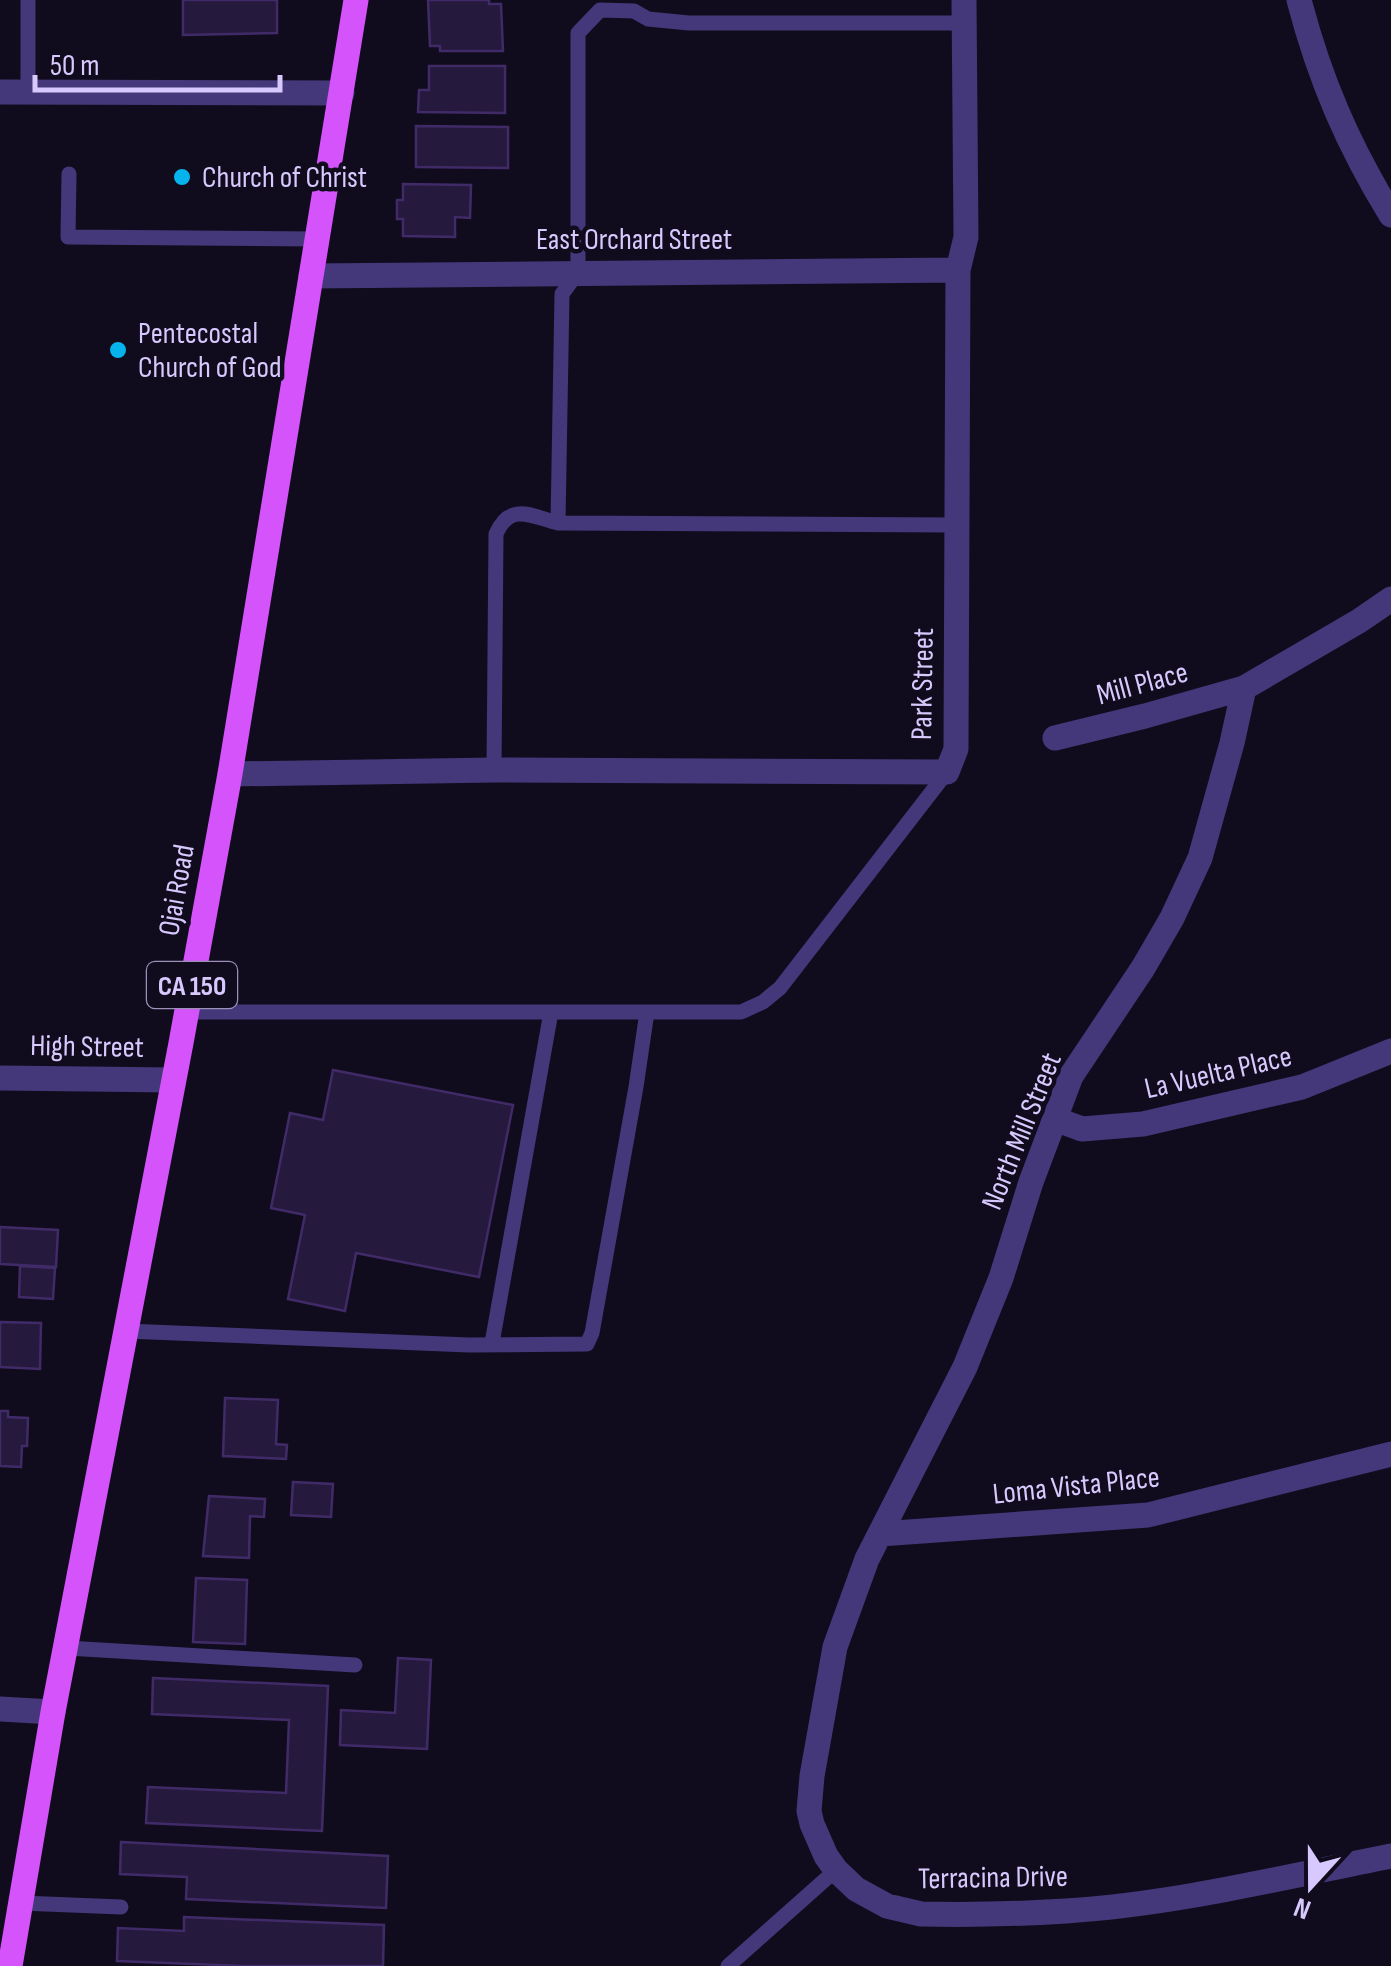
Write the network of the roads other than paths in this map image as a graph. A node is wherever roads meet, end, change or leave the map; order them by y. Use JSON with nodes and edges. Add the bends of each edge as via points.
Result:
{"nodes":[{"id":1,"x":28,"y":0,"type":"edge"},
{"id":2,"x":356,"y":0,"type":"edge"},
{"id":3,"x":1298,"y":0,"type":"edge"},
{"id":4,"x":634,"y":5,"type":"edge"},
{"id":5,"x":964,"y":11,"type":"edge"},
{"id":6,"x":0,"y":92,"type":"edge"},
{"id":7,"x":28,"y":92,"type":"junction"},
{"id":8,"x":342,"y":93,"type":"junction"},
{"id":9,"x":69,"y":174,"type":"dead end"},
{"id":10,"x":1391,"y":215,"type":"edge"},
{"id":11,"x":318,"y":238,"type":"junction"},
{"id":12,"x":958,"y":270,"type":"junction"},
{"id":13,"x":578,"y":272,"type":"junction"},
{"id":14,"x":311,"y":276,"type":"junction"},
{"id":15,"x":558,"y":523,"type":"junction"},
{"id":16,"x":955,"y":525,"type":"junction"},
{"id":17,"x":1391,"y":599,"type":"edge"},
{"id":18,"x":1244,"y":688,"type":"junction"},
{"id":19,"x":1055,"y":738,"type":"dead end"},
{"id":20,"x":494,"y":770,"type":"junction"},
{"id":21,"x":947,"y":772,"type":"junction"},
{"id":22,"x":230,"y":774,"type":"junction"},
{"id":23,"x":187,"y":1012,"type":"junction"},
{"id":24,"x":552,"y":1012,"type":"junction"},
{"id":25,"x":647,"y":1012,"type":"junction"},
{"id":26,"x":1391,"y":1051,"type":"edge"},
{"id":27,"x":0,"y":1078,"type":"edge"},
{"id":28,"x":173,"y":1080,"type":"junction"},
{"id":29,"x":1055,"y":1119,"type":"junction"},
{"id":30,"x":126,"y":1331,"type":"junction"},
{"id":31,"x":492,"y":1344,"type":"junction"},
{"id":32,"x":1391,"y":1454,"type":"edge"},
{"id":33,"x":880,"y":1534,"type":"junction"},
{"id":34,"x":835,"y":1647,"type":"joint"},
{"id":35,"x":66,"y":1648,"type":"junction"},
{"id":36,"x":355,"y":1665,"type":"dead end"},
{"id":37,"x":0,"y":1709,"type":"edge"},
{"id":38,"x":53,"y":1712,"type":"junction"},
{"id":39,"x":1391,"y":1856,"type":"edge"},
{"id":40,"x":836,"y":1870,"type":"junction"},
{"id":41,"x":21,"y":1903,"type":"junction"},
{"id":42,"x":121,"y":1907,"type":"dead end"},
{"id":43,"x":10,"y":1966,"type":"edge"},
{"id":44,"x":728,"y":1966,"type":"edge"}],
"edges":[{"from":1,"to":7,"type":"lane"},
{"from":2,"to":8,"type":"main road","name":"Ojai Road","number":"CA 150"},
{"from":3,"to":10,"type":"street","via":[[1336,112]]},
{"from":4,"to":5,"type":"lane","via":[[648,19],[689,22]]},
{"from":4,"to":13,"type":"lane","via":[[600,10],[578,33]]},
{"from":5,"to":12,"type":"street","name":"Park Street","via":[[966,237]]},
{"from":6,"to":7,"type":"street"},
{"from":7,"to":8,"type":"street"},
{"from":8,"to":11,"type":"main road","name":"Ojai Road","number":"CA 150"},
{"from":9,"to":11,"type":"lane","via":[[68,237]]},
{"from":11,"to":14,"type":"main road","name":"Ojai Road","number":"CA 150"},
{"from":12,"to":13,"type":"street","name":"East Orchard Street"},
{"from":12,"to":16,"type":"street","name":"Park Street"},
{"from":13,"to":14,"type":"street","name":"East Orchard Street"},
{"from":13,"to":15,"type":"lane","via":[[562,294]]},
{"from":14,"to":22,"type":"main road","name":"Ojai Road","number":"CA 150"},
{"from":15,"to":16,"type":"lane"},
{"from":15,"to":20,"type":"lane","via":[[519,513],[502,521],[496,534]]},
{"from":16,"to":21,"type":"street","name":"Park Street","via":[[956,749]]},
{"from":17,"to":18,"type":"street"},
{"from":18,"to":19,"type":"street","name":"Mill Place"},
{"from":18,"to":29,"type":"street","name":"North Mill Street","via":[[1200,858],[1143,968],[1072,1076]]},
{"from":20,"to":21,"type":"street","name":"Park Street"},
{"from":20,"to":22,"type":"street","name":"Park Street"},
{"from":21,"to":25,"type":"lane","via":[[763,1002],[741,1012]]},
{"from":22,"to":23,"type":"main road","name":"Ojai Road","number":"CA 150"},
{"from":23,"to":24,"type":"lane"},
{"from":23,"to":28,"type":"main road","name":"Ojai Road","number":"CA 150"},
{"from":24,"to":25,"type":"lane"},
{"from":24,"to":31,"type":"lane"},
{"from":25,"to":31,"type":"lane","via":[[587,1344]]},
{"from":26,"to":29,"type":"street","name":"La Vuelta Place","via":[[1302,1087],[1143,1124],[1082,1129]]},
{"from":27,"to":28,"type":"street","name":"High Street"},
{"from":28,"to":30,"type":"main road","name":"Ojai Road","number":"CA 150"},
{"from":29,"to":33,"type":"street","name":"North Mill Street","via":[[965,1366]]},
{"from":30,"to":31,"type":"lane"},
{"from":30,"to":35,"type":"main road","name":"Ojai Road","number":"CA 150"},
{"from":32,"to":33,"type":"street","name":"Loma Vista Place","via":[[1148,1515]]},
{"from":33,"to":34,"type":"street","name":"North Mill Street"},
{"from":34,"to":40,"type":"street","name":"Terracina Drive","via":[[809,1812]]},
{"from":35,"to":36,"type":"lane"},
{"from":35,"to":38,"type":"main road","name":"Ojai Road","number":"CA 150"},
{"from":37,"to":38,"type":"street"},
{"from":38,"to":41,"type":"main road","name":"Ojai Road","number":"CA 150"},
{"from":39,"to":40,"type":"street","name":"Terracina Drive","via":[[1130,1904],[938,1914],[887,1906]]},
{"from":40,"to":44,"type":"lane"},
{"from":41,"to":42,"type":"lane"},
{"from":41,"to":43,"type":"main road","name":"Ojai Road","number":"CA 150"}]}
